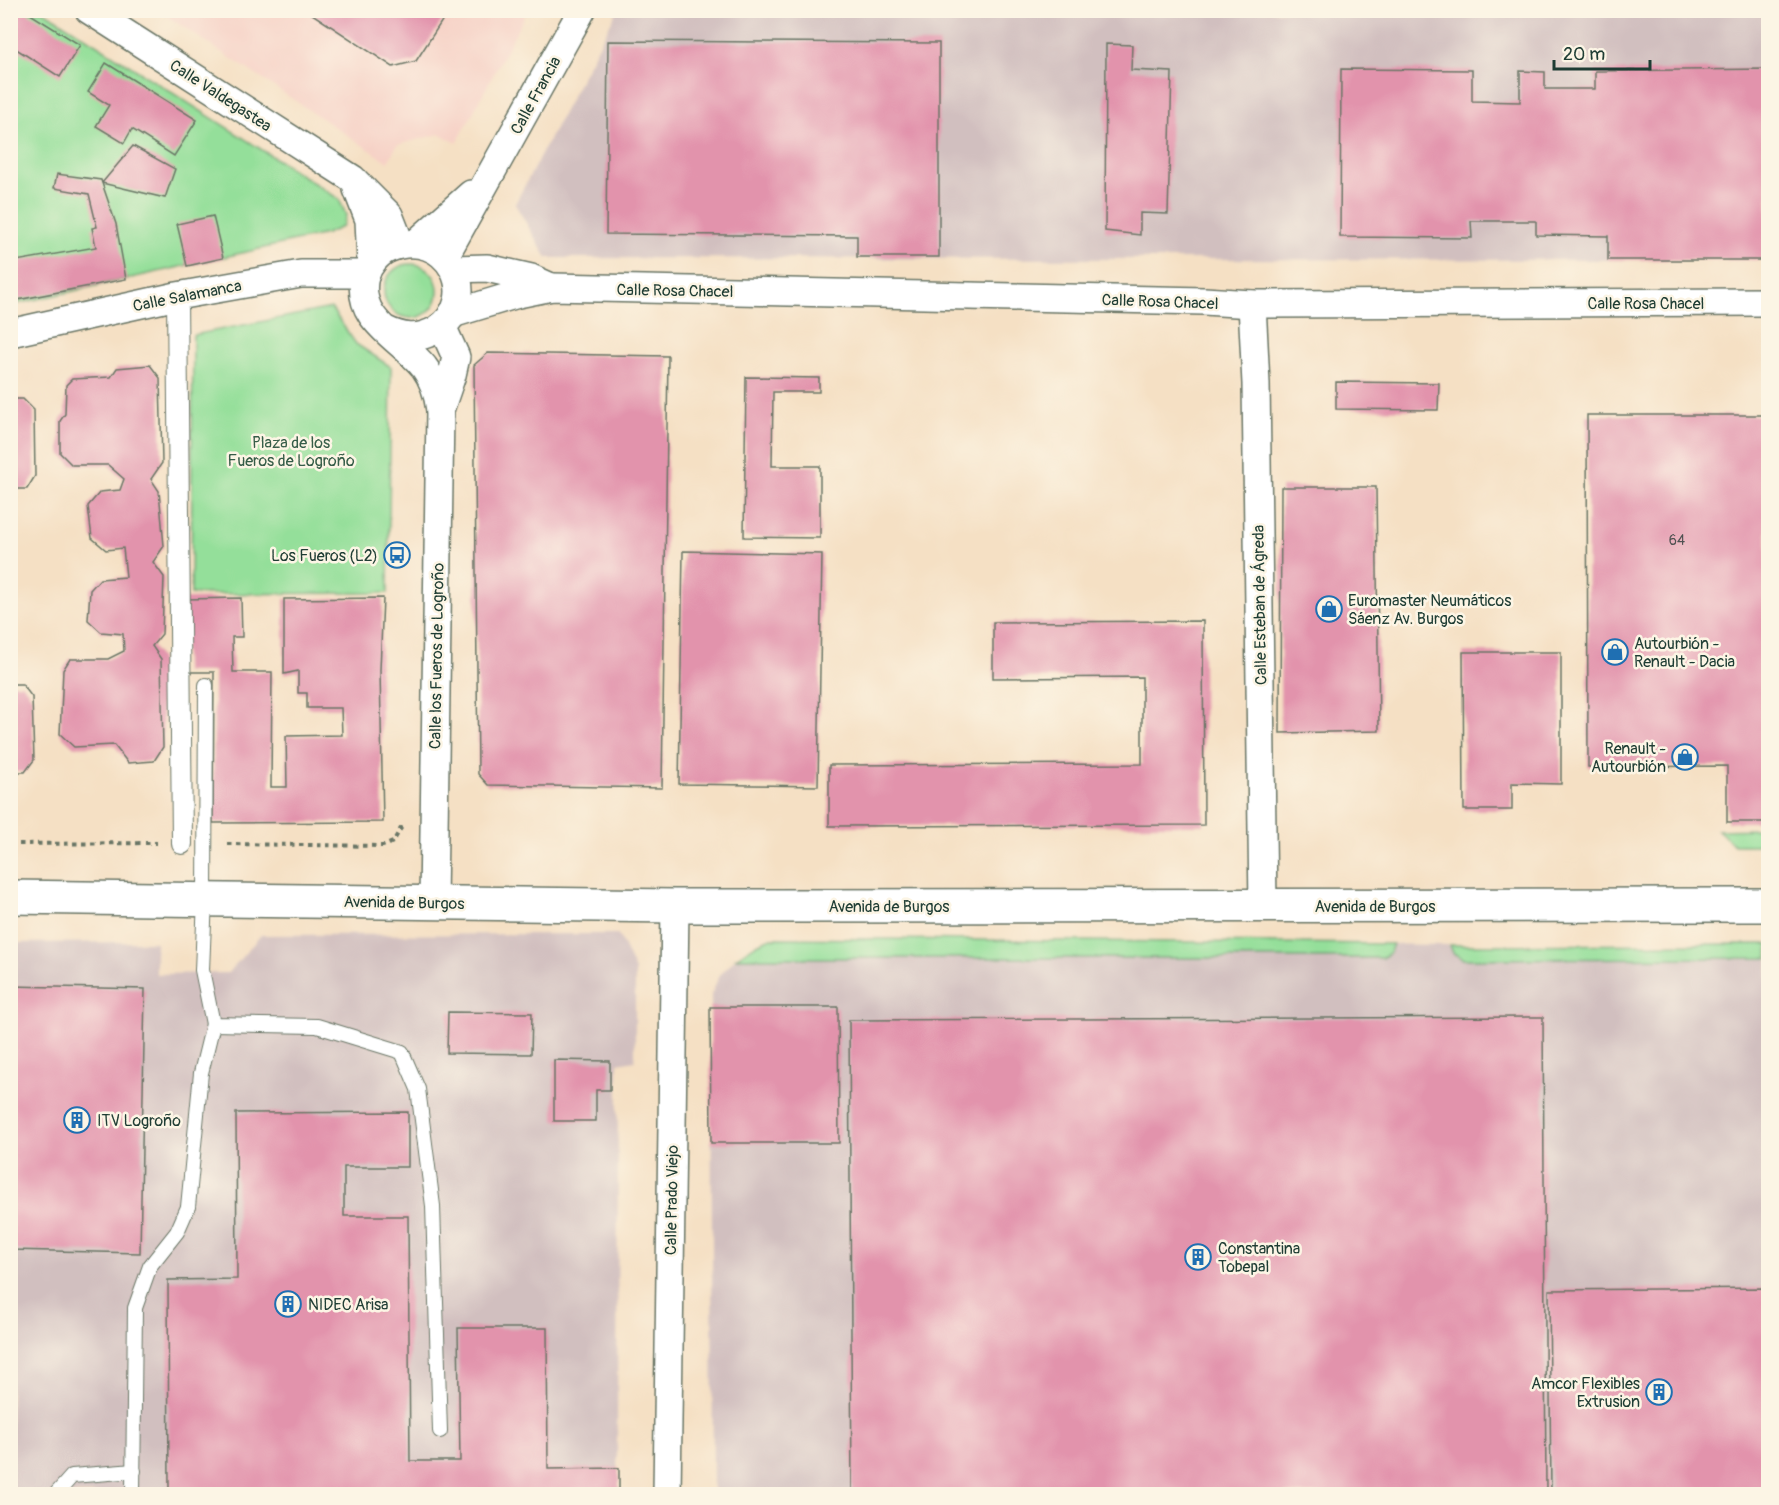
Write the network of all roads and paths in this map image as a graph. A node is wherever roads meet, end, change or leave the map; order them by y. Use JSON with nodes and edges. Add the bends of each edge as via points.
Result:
{"nodes":[{"id":1,"x":89,"y":10,"type":"edge"},
{"id":2,"x":582,"y":10,"type":"edge"},
{"id":3,"x":353,"y":179,"type":"junction"},
{"id":4,"x":488,"y":179,"type":"junction"},
{"id":5,"x":408,"y":243,"type":"junction"},
{"id":6,"x":449,"y":262,"type":"junction"},
{"id":7,"x":369,"y":268,"type":"junction"},
{"id":8,"x":552,"y":287,"type":"junction"},
{"id":9,"x":177,"y":296,"type":"junction"},
{"id":10,"x":1768,"y":302,"type":"edge"},
{"id":11,"x":1252,"y":304,"type":"junction"},
{"id":12,"x":447,"y":320,"type":"junction"},
{"id":13,"x":384,"y":329,"type":"junction"},
{"id":14,"x":10,"y":333,"type":"edge"},
{"id":15,"x":440,"y":410,"type":"junction"},
{"id":16,"x":206,"y":685,"type":"dead end"},
{"id":17,"x":434,"y":829,"type":"junction"},
{"id":18,"x":10,"y":844,"type":"edge"},
{"id":19,"x":182,"y":844,"type":"joint"},
{"id":20,"x":205,"y":844,"type":"junction"},
{"id":21,"x":10,"y":897,"type":"edge"},
{"id":22,"x":205,"y":899,"type":"junction"},
{"id":23,"x":433,"y":902,"type":"junction"},
{"id":24,"x":1768,"y":905,"type":"edge"},
{"id":25,"x":675,"y":906,"type":"junction"},
{"id":26,"x":1263,"y":906,"type":"junction"},
{"id":27,"x":213,"y":1024,"type":"junction"},
{"id":28,"x":440,"y":1431,"type":"dead end"},
{"id":29,"x":134,"y":1471,"type":"junction"},
{"id":30,"x":56,"y":1494,"type":"edge"},
{"id":31,"x":133,"y":1494,"type":"edge"},
{"id":32,"x":667,"y":1494,"type":"edge"}],
"edges":[{"from":1,"to":3,"type":"street","name":"Calle Valdegastea"},
{"from":2,"to":4,"type":"street","name":"Calle Francia"},
{"from":3,"to":5,"type":"street","name":"Calle Valdegastea","via":[[389,215]]},
{"from":3,"to":7,"type":"street","via":[[369,220]]},
{"from":4,"to":5,"type":"street","name":"Calle Francia"},
{"from":4,"to":6,"type":"street","name":"Calle Francia"},
{"from":5,"to":6,"type":"street","via":[[431,247]]},
{"from":5,"to":7,"type":"street","via":[[384,250]]},
{"from":6,"to":8,"type":"street","name":"Calle Rosa Chacel","via":[[531,278]]},
{"from":6,"to":12,"type":"street","via":[[458,284],[458,299]]},
{"from":7,"to":9,"type":"street","name":"Calle Salamanca","via":[[301,274]]},
{"from":7,"to":13,"type":"street","via":[[363,289],[365,304]]},
{"from":8,"to":11,"type":"street","name":"Calle Rosa Chacel"},
{"from":8,"to":12,"type":"street","name":"Calle Rosa Chacel","via":[[518,294]]},
{"from":9,"to":14,"type":"street","name":"Calle Salamanca"},
{"from":9,"to":19,"type":"street"},
{"from":10,"to":11,"type":"street","name":"Calle Rosa Chacel"},
{"from":11,"to":26,"type":"street","name":"Calle Esteban de Ágreda"},
{"from":12,"to":13,"type":"street","via":[[429,334],[414,337],[398,336]]},
{"from":12,"to":15,"type":"street","name":"Calle los Fueros de Logroño","via":[[456,357]]},
{"from":13,"to":15,"type":"street","name":"Calle los Fueros de Logroño","via":[[424,368],[438,394]]},
{"from":15,"to":17,"type":"street","name":"Calle los Fueros de Logroño"},
{"from":16,"to":20,"type":"lane"},
{"from":17,"to":20,"type":"path","via":[[401,828],[393,842],[383,846]]},
{"from":17,"to":23,"type":"street","name":"Calle los Fueros de Logroño"},
{"from":18,"to":19,"type":"path"},
{"from":20,"to":22,"type":"lane"},
{"from":21,"to":22,"type":"main road","name":"Avenida de Burgos"},
{"from":22,"to":23,"type":"main road","name":"Avenida de Burgos"},
{"from":22,"to":27,"type":"lane","via":[[202,970]]},
{"from":23,"to":25,"type":"main road","name":"Avenida de Burgos"},
{"from":24,"to":26,"type":"main road","name":"Avenida de Burgos"},
{"from":25,"to":26,"type":"main road","name":"Avenida de Burgos"},
{"from":25,"to":32,"type":"street","name":"Calle Prado Viejo"},
{"from":27,"to":28,"type":"lane","via":[[316,1026],[402,1052],[418,1089],[433,1206]]},
{"from":27,"to":29,"type":"lane","via":[[201,1073],[188,1207],[177,1232],[150,1266],[135,1308]]},
{"from":29,"to":30,"type":"lane","via":[[72,1476]]},
{"from":29,"to":31,"type":"lane"}]}
